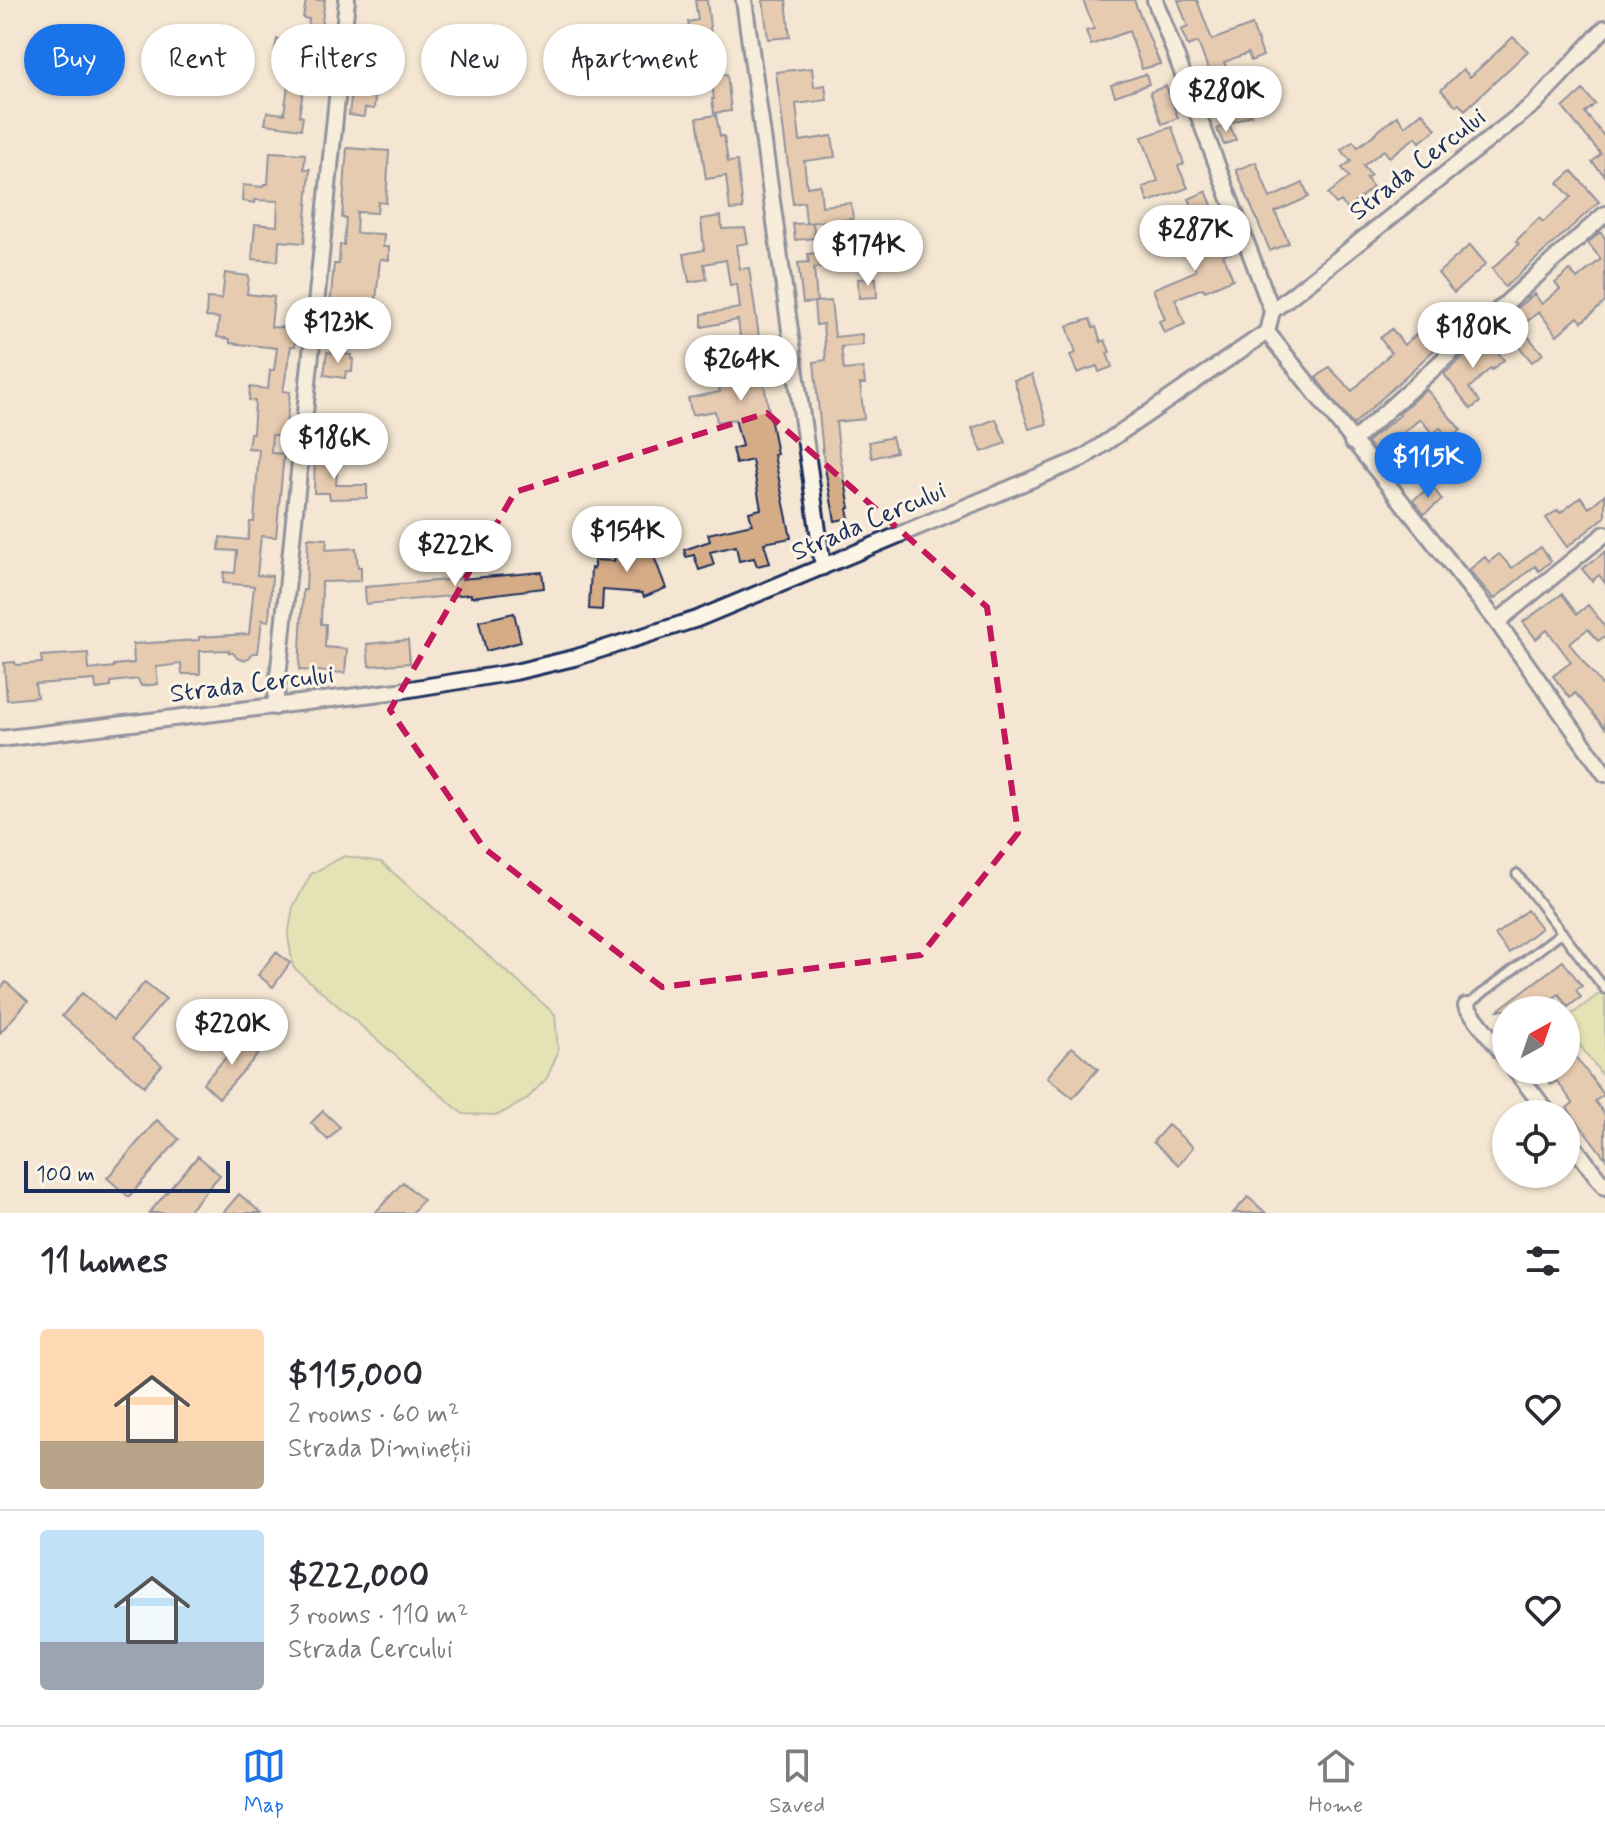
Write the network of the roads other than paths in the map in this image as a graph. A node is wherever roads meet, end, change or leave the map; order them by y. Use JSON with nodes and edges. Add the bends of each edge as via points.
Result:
{"nodes":[{"id":1,"x":347,"y":0,"type":"edge"},
{"id":2,"x":744,"y":0,"type":"edge"},
{"id":3,"x":1155,"y":0,"type":"edge"},
{"id":4,"x":1605,"y":28,"type":"edge"},
{"id":5,"x":1605,"y":214,"type":"edge"},
{"id":6,"x":1272,"y":311,"type":"junction"},
{"id":7,"x":1267,"y":332,"type":"junction"},
{"id":8,"x":1352,"y":442,"type":"junction"},
{"id":9,"x":1605,"y":534,"type":"edge"},
{"id":10,"x":823,"y":567,"type":"junction"},
{"id":11,"x":1497,"y":622,"type":"junction"},
{"id":12,"x":275,"y":707,"type":"junction"},
{"id":13,"x":0,"y":739,"type":"edge"},
{"id":14,"x":1605,"y":774,"type":"edge"},
{"id":15,"x":1517,"y":874,"type":"dead end"},
{"id":16,"x":1562,"y":932,"type":"junction"},
{"id":17,"x":1605,"y":989,"type":"edge"},
{"id":18,"x":1466,"y":1006,"type":"joint"},
{"id":19,"x":1492,"y":1040,"type":"edge"},
{"id":20,"x":1526,"y":1084,"type":"edge"},
{"id":21,"x":1538,"y":1100,"type":"edge"},
{"id":22,"x":1580,"y":1154,"type":"edge"},
{"id":23,"x":1605,"y":1187,"type":"edge"}],
"edges":[{"from":1,"to":12,"type":"street"},
{"from":2,"to":10,"type":"street"},
{"from":3,"to":6,"type":"street"},
{"from":4,"to":6,"type":"street","name":"Strada Cercului","via":[[1535,103]]},
{"from":5,"to":8,"type":"street"},
{"from":6,"to":7,"type":"street"},
{"from":7,"to":8,"type":"street"},
{"from":7,"to":10,"type":"street","name":"Strada Cercului","via":[[1083,458]]},
{"from":8,"to":11,"type":"street"},
{"from":9,"to":11,"type":"street"},
{"from":10,"to":12,"type":"street","name":"Strada Cercului","via":[[697,619],[574,658],[515,672]]},
{"from":11,"to":14,"type":"street"},
{"from":12,"to":13,"type":"street","name":"Strada Cercului"},
{"from":15,"to":16,"type":"lane"},
{"from":16,"to":17,"type":"lane"},
{"from":16,"to":18,"type":"lane"},
{"from":18,"to":19,"type":"street"},
{"from":20,"to":21,"type":"street"},
{"from":22,"to":23,"type":"street"}]}
